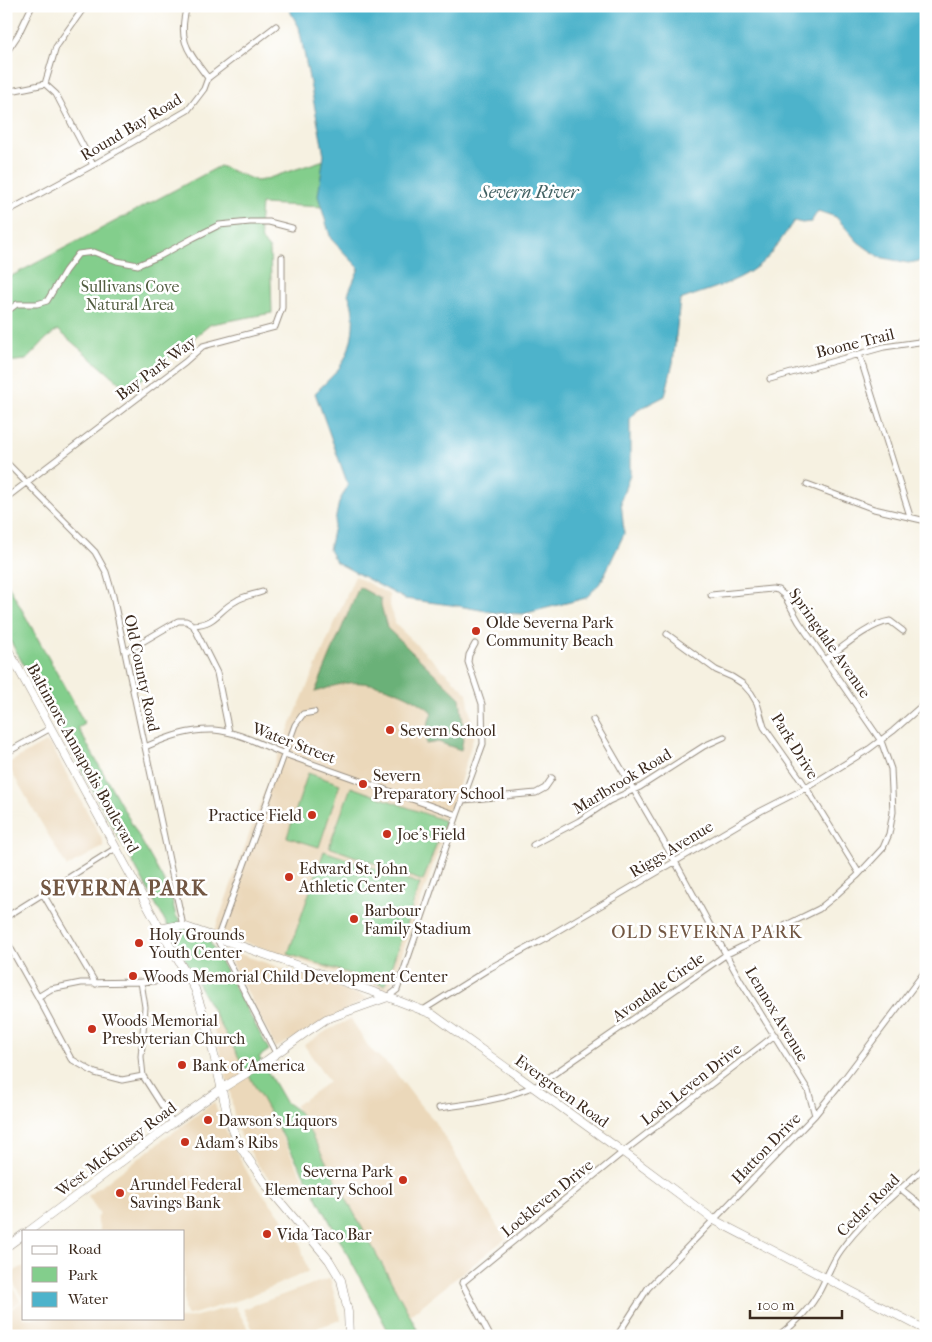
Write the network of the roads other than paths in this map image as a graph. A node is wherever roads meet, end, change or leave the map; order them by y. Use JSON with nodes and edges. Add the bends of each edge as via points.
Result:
{"nodes":[{"id":1,"x":32,"y":6,"type":"edge"},
{"id":2,"x":85,"y":6,"type":"edge"},
{"id":3,"x":187,"y":6,"type":"edge"},
{"id":4,"x":276,"y":26,"type":"dead end"},
{"id":5,"x":6,"y":53,"type":"edge"},
{"id":6,"x":208,"y":78,"type":"junction"},
{"id":7,"x":45,"y":84,"type":"junction"},
{"id":8,"x":6,"y":92,"type":"edge"},
{"id":9,"x":93,"y":165,"type":"junction"},
{"id":10,"x":6,"y":212,"type":"edge"},
{"id":11,"x":292,"y":228,"type":"dead end"},
{"id":12,"x":282,"y":257,"type":"dead end"},
{"id":13,"x":6,"y":312,"type":"edge"},
{"id":14,"x":926,"y":341,"type":"edge"},
{"id":15,"x":858,"y":354,"type":"junction"},
{"id":16,"x":770,"y":378,"type":"dead end"},
{"id":17,"x":6,"y":462,"type":"edge"},
{"id":18,"x":26,"y":483,"type":"junction"},
{"id":19,"x":807,"y":484,"type":"dead end"},
{"id":20,"x":6,"y":498,"type":"edge"},
{"id":21,"x":910,"y":516,"type":"junction"},
{"id":22,"x":926,"y":521,"type":"edge"},
{"id":23,"x":262,"y":592,"type":"dead end"},
{"id":24,"x":711,"y":595,"type":"dead end"},
{"id":25,"x":193,"y":625,"type":"junction"},
{"id":26,"x":903,"y":631,"type":"dead end"},
{"id":27,"x":667,"y":634,"type":"dead end"},
{"id":28,"x":475,"y":644,"type":"dead end"},
{"id":29,"x":6,"y":646,"type":"edge"},
{"id":30,"x":125,"y":652,"type":"junction"},
{"id":31,"x":825,"y":660,"type":"junction"},
{"id":32,"x":926,"y":702,"type":"edge"},
{"id":33,"x":314,"y":712,"type":"dead end"},
{"id":34,"x":593,"y":720,"type":"dead end"},
{"id":35,"x":51,"y":728,"type":"junction"},
{"id":36,"x":229,"y":732,"type":"junction"},
{"id":37,"x":724,"y":737,"type":"dead end"},
{"id":38,"x":881,"y":741,"type":"junction"},
{"id":39,"x":145,"y":747,"type":"junction"},
{"id":40,"x":6,"y":753,"type":"edge"},
{"id":41,"x":284,"y":754,"type":"junction"},
{"id":42,"x":552,"y":778,"type":"dead end"},
{"id":43,"x":806,"y":788,"type":"junction"},
{"id":44,"x":632,"y":790,"type":"junction"},
{"id":45,"x":464,"y":800,"type":"junction"},
{"id":46,"x":457,"y":815,"type":"junction"},
{"id":47,"x":533,"y":845,"type":"dead end"},
{"id":48,"x":116,"y":848,"type":"junction"},
{"id":49,"x":675,"y":863,"type":"junction"},
{"id":50,"x":859,"y":873,"type":"junction"},
{"id":51,"x":43,"y":894,"type":"junction"},
{"id":52,"x":6,"y":917,"type":"edge"},
{"id":53,"x":183,"y":926,"type":"junction"},
{"id":54,"x":160,"y":928,"type":"junction"},
{"id":55,"x":216,"y":939,"type":"junction"},
{"id":56,"x":6,"y":940,"type":"edge"},
{"id":57,"x":727,"y":954,"type":"junction"},
{"id":58,"x":926,"y":970,"type":"edge"},
{"id":59,"x":188,"y":974,"type":"junction"},
{"id":60,"x":141,"y":982,"type":"junction"},
{"id":61,"x":96,"y":984,"type":"junction"},
{"id":62,"x":38,"y":997,"type":"junction"},
{"id":63,"x":388,"y":997,"type":"junction"},
{"id":64,"x":423,"y":1010,"type":"junction"},
{"id":65,"x":775,"y":1035,"type":"junction"},
{"id":66,"x":276,"y":1053,"type":"junction"},
{"id":67,"x":143,"y":1076,"type":"junction"},
{"id":68,"x":533,"y":1087,"type":"junction"},
{"id":69,"x":221,"y":1089,"type":"junction"},
{"id":70,"x":439,"y":1108,"type":"dead end"},
{"id":71,"x":815,"y":1115,"type":"junction"},
{"id":72,"x":173,"y":1124,"type":"junction"},
{"id":73,"x":623,"y":1152,"type":"junction"},
{"id":74,"x":926,"y":1166,"type":"edge"},
{"id":75,"x":901,"y":1189,"type":"junction"},
{"id":76,"x":926,"y":1209,"type":"edge"},
{"id":77,"x":714,"y":1220,"type":"junction"},
{"id":78,"x":29,"y":1230,"type":"edge"},
{"id":79,"x":22,"y":1235,"type":"edge"},
{"id":80,"x":6,"y":1247,"type":"edge"},
{"id":81,"x":825,"y":1279,"type":"junction"},
{"id":82,"x":926,"y":1330,"type":"edge"},
{"id":83,"x":348,"y":1336,"type":"edge"},
{"id":84,"x":490,"y":1336,"type":"edge"},
{"id":85,"x":617,"y":1336,"type":"edge"},
{"id":86,"x":779,"y":1336,"type":"edge"}],
"edges":[{"from":1,"to":5,"type":"street"},
{"from":2,"to":7,"type":"street","via":[[56,47]]},
{"from":3,"to":6,"type":"street","via":[[185,46]]},
{"from":4,"to":6,"type":"street","name":"Round Bay Road"},
{"from":6,"to":9,"type":"street","name":"Round Bay Road","via":[[188,110]]},
{"from":7,"to":8,"type":"street"},
{"from":7,"to":9,"type":"street","via":[[56,94]]},
{"from":9,"to":10,"type":"street","name":"Round Bay Road"},
{"from":11,"to":13,"type":"street","via":[[269,222],[219,225],[138,265],[94,252],[78,254],[47,301],[17,304]]},
{"from":12,"to":18,"type":"street","name":"Bay Park Way","via":[[282,308],[275,327],[203,346]]},
{"from":14,"to":15,"type":"street","name":"Boone Trail"},
{"from":15,"to":16,"type":"street","name":"Boone Trail"},
{"from":15,"to":21,"type":"street"},
{"from":17,"to":18,"type":"street","name":"Old County Road"},
{"from":18,"to":20,"type":"street","name":"Bay Park Way"},
{"from":18,"to":30,"type":"street","name":"Old County Road","via":[[100,560],[111,586]]},
{"from":19,"to":21,"type":"street","via":[[874,509]]},
{"from":21,"to":22,"type":"street"},
{"from":23,"to":25,"type":"street","via":[[236,600],[208,623]]},
{"from":24,"to":31,"type":"street","name":"Springdale Avenue","via":[[778,590]]},
{"from":25,"to":30,"type":"street","via":[[178,621]]},
{"from":25,"to":36,"type":"street","name":"Water Street","via":[[217,672]]},
{"from":26,"to":31,"type":"street","via":[[890,621],[879,624]]},
{"from":27,"to":43,"type":"street","name":"Park Drive","via":[[716,670],[743,684],[757,703],[764,727]]},
{"from":28,"to":45,"type":"street","via":[[468,662],[482,704],[483,744]]},
{"from":29,"to":35,"type":"street","name":"Baltimore Annapolis Boulevard"},
{"from":30,"to":39,"type":"street","name":"Old County Road"},
{"from":31,"to":38,"type":"street","name":"Springdale Avenue"},
{"from":32,"to":38,"type":"street","name":"Riggs Avenue"},
{"from":33,"to":41,"type":"street","via":[[303,714],[295,725]]},
{"from":34,"to":44,"type":"street","name":"Lennox Avenue"},
{"from":35,"to":40,"type":"street"},
{"from":35,"to":48,"type":"street","name":"Baltimore Annapolis Boulevard"},
{"from":36,"to":39,"type":"street","via":[[187,732]]},
{"from":36,"to":41,"type":"street","name":"Water Street"},
{"from":37,"to":44,"type":"street","name":"Marlbrook Road"},
{"from":38,"to":43,"type":"street","name":"Riggs Avenue"},
{"from":38,"to":50,"type":"street","name":"Avondale Circle","via":[[892,775],[890,827],[883,848]]},
{"from":39,"to":53,"type":"street","name":"Old County Road"},
{"from":41,"to":46,"type":"street","name":"Water Street"},
{"from":41,"to":55,"type":"street"},
{"from":42,"to":45,"type":"street","via":[[545,788],[536,793]]},
{"from":43,"to":49,"type":"street","name":"Riggs Avenue"},
{"from":43,"to":50,"type":"street","name":"Park Drive"},
{"from":44,"to":47,"type":"street","name":"Marlbrook Road"},
{"from":44,"to":49,"type":"street","name":"Lennox Avenue"},
{"from":45,"to":46,"type":"street"},
{"from":46,"to":63,"type":"street","via":[[397,990]]},
{"from":48,"to":51,"type":"street"},
{"from":48,"to":54,"type":"street","name":"Baltimore Annapolis Boulevard"},
{"from":49,"to":57,"type":"street","name":"Lennox Avenue"},
{"from":49,"to":64,"type":"street","name":"Riggs Avenue"},
{"from":50,"to":57,"type":"street","name":"Avondale Circle","via":[[819,909]]},
{"from":51,"to":52,"type":"street"},
{"from":51,"to":61,"type":"street"},
{"from":53,"to":54,"type":"street","name":"Evergreen Road"},
{"from":53,"to":55,"type":"street","name":"Evergreen Road"},
{"from":54,"to":59,"type":"street","name":"Baltimore Annapolis Boulevard"},
{"from":55,"to":63,"type":"street","name":"Evergreen Road"},
{"from":55,"to":66,"type":"street"},
{"from":56,"to":62,"type":"street"},
{"from":57,"to":65,"type":"street","name":"Lennox Avenue"},
{"from":57,"to":68,"type":"street","name":"Avondale Circle"},
{"from":58,"to":71,"type":"street","name":"Hatton Drive"},
{"from":59,"to":60,"type":"street","via":[[168,980]]},
{"from":59,"to":69,"type":"street","name":"Baltimore Annapolis Boulevard","via":[[200,1003]]},
{"from":60,"to":61,"type":"street"},
{"from":60,"to":67,"type":"street","via":[[145,1007],[141,1057]]},
{"from":61,"to":62,"type":"street","via":[[81,983],[51,989]]},
{"from":62,"to":67,"type":"street","via":[[71,1059],[95,1073],[122,1080]]},
{"from":63,"to":64,"type":"street","name":"Evergreen Road"},
{"from":63,"to":66,"type":"street","via":[[326,1020]]},
{"from":64,"to":68,"type":"street","name":"Evergreen Road"},
{"from":65,"to":71,"type":"street","name":"Lennox Avenue","via":[[808,1090]]},
{"from":65,"to":73,"type":"street","name":"Loch Leven Drive"},
{"from":66,"to":69,"type":"street"},
{"from":67,"to":72,"type":"street"},
{"from":68,"to":70,"type":"street","name":"Avondale Circle","via":[[508,1096]]},
{"from":68,"to":73,"type":"street","name":"Evergreen Road"},
{"from":69,"to":72,"type":"street","name":"West McKinsey Road"},
{"from":69,"to":83,"type":"street","name":"Baltimore Annapolis Boulevard","via":[[234,1132],[253,1166],[336,1270],[345,1294]]},
{"from":71,"to":77,"type":"street","name":"Hatton Drive"},
{"from":72,"to":78,"type":"street","name":"West McKinsey Road"},
{"from":73,"to":77,"type":"street","name":"Evergreen Road"},
{"from":73,"to":84,"type":"street","name":"Lockleven Drive","via":[[462,1283]]},
{"from":74,"to":75,"type":"street","name":"Cedar Road"},
{"from":75,"to":76,"type":"street"},
{"from":75,"to":81,"type":"street","name":"Cedar Road","via":[[849,1239]]},
{"from":77,"to":81,"type":"street","name":"Evergreen Road"},
{"from":77,"to":85,"type":"street","name":"Hatton Drive","via":[[648,1288]]},
{"from":79,"to":80,"type":"street"},
{"from":81,"to":82,"type":"street","name":"Evergreen Road"},
{"from":81,"to":86,"type":"street","name":"Cedar Road","via":[[806,1312]]}]}
